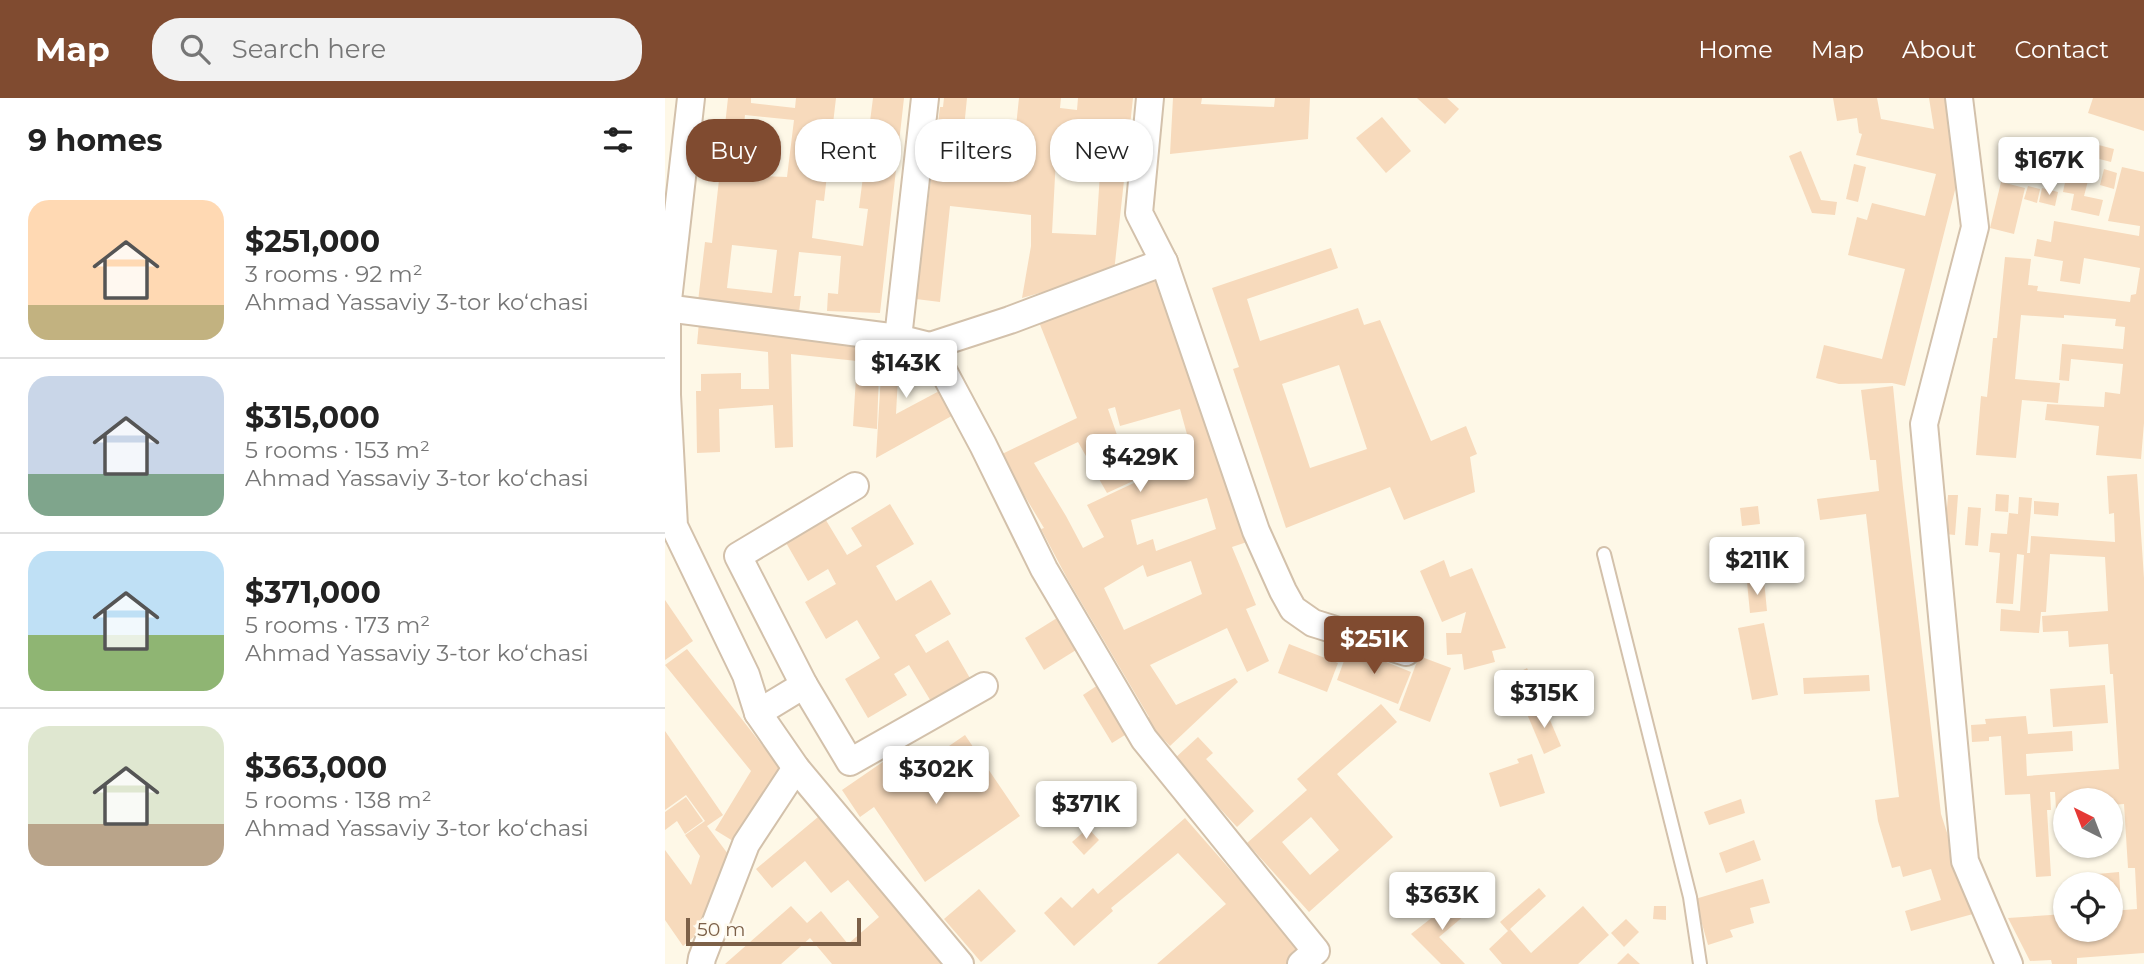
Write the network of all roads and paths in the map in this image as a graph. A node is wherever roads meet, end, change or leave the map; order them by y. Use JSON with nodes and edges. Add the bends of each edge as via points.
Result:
{"nodes":[{"id":1,"x":691,"y":98,"type":"edge"},
{"id":2,"x":925,"y":98,"type":"edge"},
{"id":3,"x":1150,"y":98,"type":"edge"},
{"id":4,"x":1959,"y":98,"type":"edge"},
{"id":5,"x":1164,"y":262,"type":"junction"},
{"id":6,"x":666,"y":308,"type":"edge"},
{"id":7,"x":898,"y":338,"type":"junction"},
{"id":8,"x":930,"y":346,"type":"junction"},
{"id":9,"x":855,"y":486,"type":"dead end"},
{"id":10,"x":1604,"y":554,"type":"dead end"},
{"id":11,"x":1406,"y":652,"type":"dead end"},
{"id":12,"x":804,"y":685,"type":"junction"},
{"id":13,"x":984,"y":686,"type":"dead end"},
{"id":14,"x":758,"y":713,"type":"junction"},
{"id":15,"x":796,"y":768,"type":"junction"},
{"id":16,"x":701,"y":964,"type":"edge"},
{"id":17,"x":960,"y":964,"type":"edge"},
{"id":18,"x":1301,"y":964,"type":"edge"},
{"id":19,"x":1700,"y":964,"type":"edge"},
{"id":20,"x":2009,"y":964,"type":"edge"}],
"edges":[{"from":1,"to":6,"type":"street"},
{"from":2,"to":7,"type":"street"},
{"from":3,"to":5,"type":"street","via":[[1139,213]]},
{"from":4,"to":20,"type":"street","via":[[1975,227],[1924,424],[1965,861]]},
{"from":5,"to":8,"type":"street"},
{"from":5,"to":11,"type":"street","via":[[1256,530],[1293,609],[1313,623]]},
{"from":6,"to":7,"type":"street"},
{"from":6,"to":14,"type":"street","via":[[674,526],[746,675]]},
{"from":7,"to":8,"type":"street"},
{"from":8,"to":18,"type":"street","via":[[1044,569],[1144,739],[1316,951]]},
{"from":9,"to":12,"type":"street","via":[[738,556]]},
{"from":10,"to":19,"type":"lane","via":[[1690,897]]},
{"from":12,"to":13,"type":"street","via":[[850,762]]},
{"from":12,"to":14,"type":"street"},
{"from":14,"to":15,"type":"street"},
{"from":15,"to":16,"type":"street","via":[[746,844]]},
{"from":15,"to":17,"type":"street"}]}
